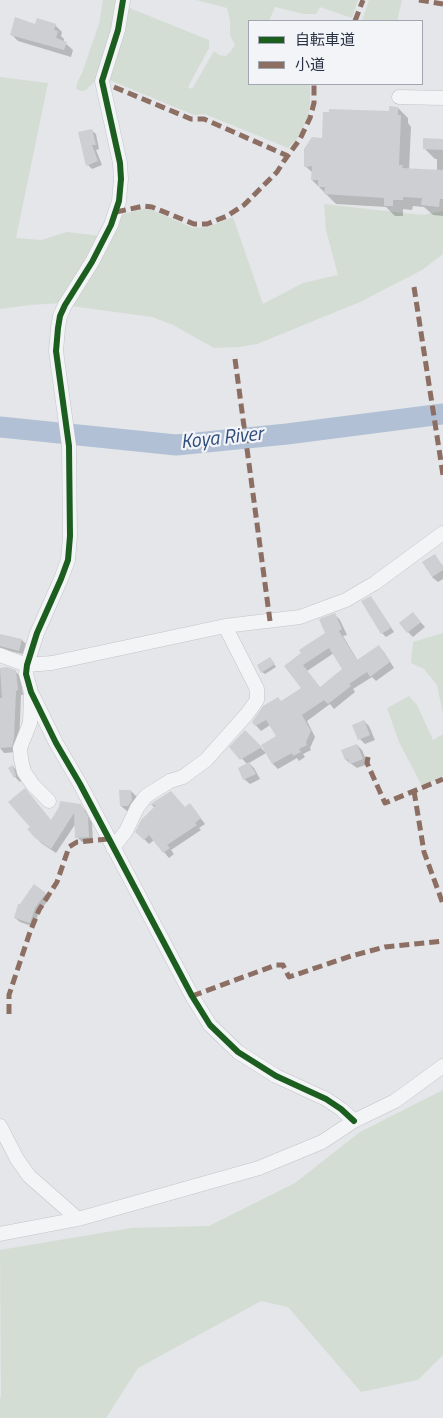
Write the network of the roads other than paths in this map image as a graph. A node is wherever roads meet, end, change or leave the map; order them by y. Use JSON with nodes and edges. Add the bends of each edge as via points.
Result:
{"nodes":[{"id":1,"x":123,"y":0,"type":"edge"},
{"id":2,"x":399,"y":97,"type":"dead end"},
{"id":3,"x":443,"y":98,"type":"edge"},
{"id":4,"x":443,"y":533,"type":"edge"},
{"id":5,"x":225,"y":626,"type":"junction"},
{"id":6,"x":0,"y":656,"type":"edge"},
{"id":7,"x":27,"y":665,"type":"junction"},
{"id":8,"x":31,"y":692,"type":"junction"},
{"id":9,"x":49,"y":801,"type":"dead end"},
{"id":10,"x":113,"y":848,"type":"junction"},
{"id":11,"x":443,"y":1066,"type":"edge"},
{"id":12,"x":354,"y":1122,"type":"junction"},
{"id":13,"x":0,"y":1126,"type":"edge"},
{"id":14,"x":78,"y":1219,"type":"junction"},
{"id":15,"x":0,"y":1234,"type":"edge"}],
"edges":[{"from":1,"to":7,"type":"street","via":[[118,30],[102,81],[120,163],[119,201],[111,225],[60,316],[56,350],[69,446],[68,560]]},
{"from":2,"to":3,"type":"street"},
{"from":4,"to":5,"type":"street","via":[[346,600],[300,617]]},
{"from":5,"to":7,"type":"street","via":[[52,663]]},
{"from":5,"to":10,"type":"street","via":[[257,689],[257,700],[206,760],[183,777],[146,796]]},
{"from":6,"to":7,"type":"street"},
{"from":7,"to":8,"type":"street"},
{"from":8,"to":9,"type":"street","via":[[30,723],[20,748],[21,759],[24,772]]},
{"from":8,"to":10,"type":"street"},
{"from":10,"to":12,"type":"street","via":[[210,1025],[238,1052],[276,1076],[326,1099]]},
{"from":11,"to":12,"type":"street","via":[[395,1101]]},
{"from":12,"to":14,"type":"street","via":[[322,1142],[259,1168]]},
{"from":13,"to":14,"type":"street","via":[[16,1159],[29,1176]]},
{"from":14,"to":15,"type":"street"}]}
